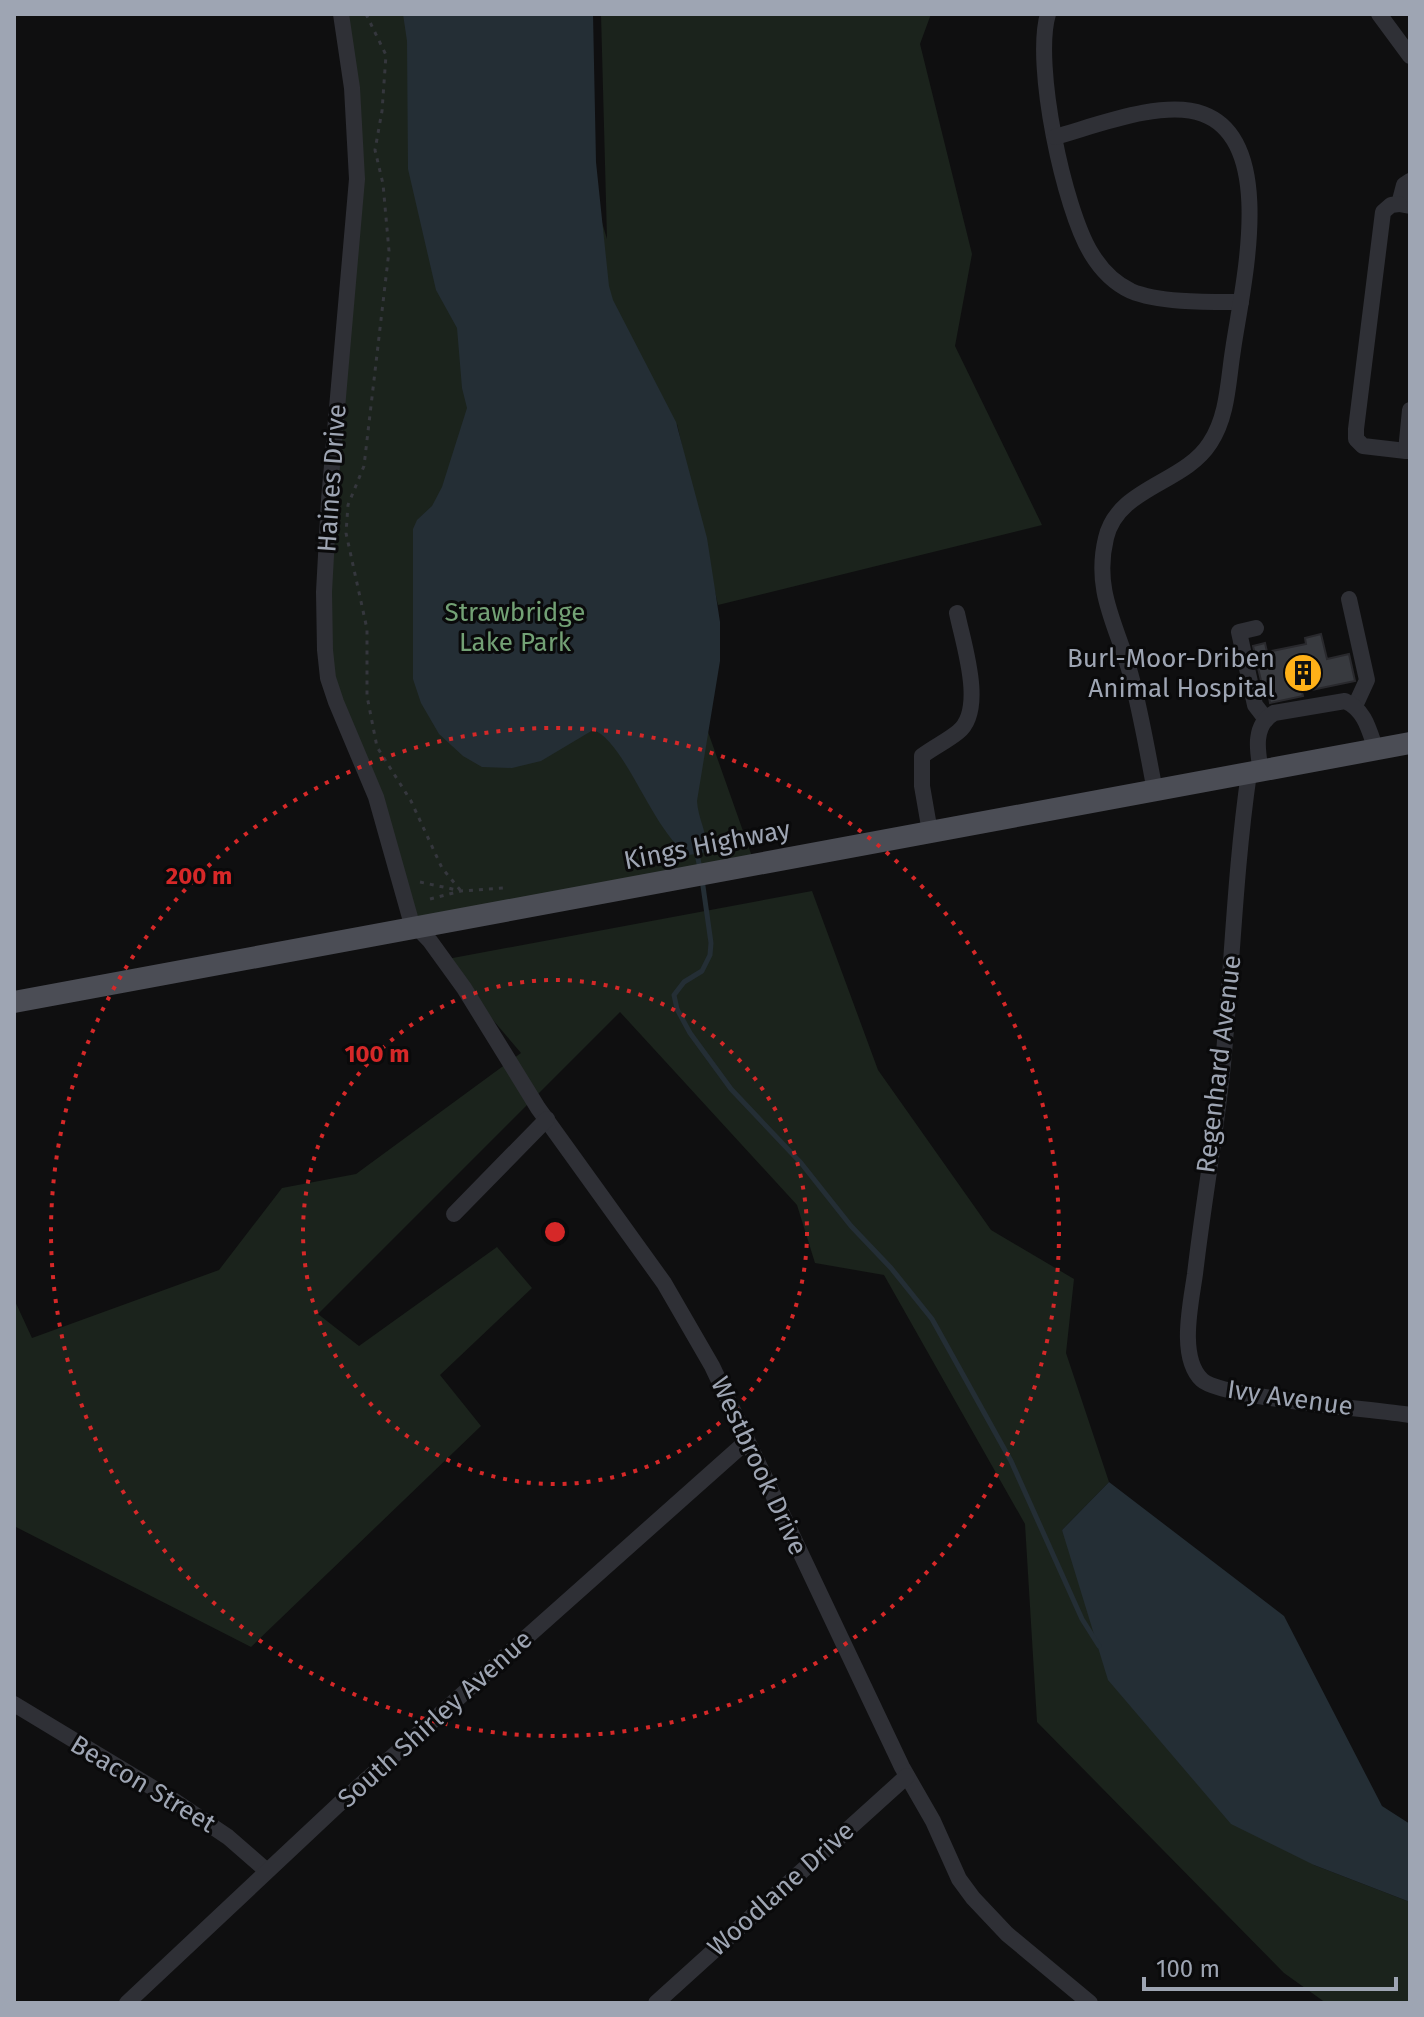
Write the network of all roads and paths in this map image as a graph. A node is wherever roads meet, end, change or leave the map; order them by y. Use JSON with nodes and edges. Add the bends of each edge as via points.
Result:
{"nodes":[{"id":1,"x":341,"y":14,"type":"edge"},
{"id":2,"x":366,"y":14,"type":"edge"},
{"id":3,"x":1048,"y":14,"type":"edge"},
{"id":4,"x":1379,"y":14,"type":"edge"},
{"id":5,"x":1410,"y":56,"type":"edge"},
{"id":6,"x":1055,"y":137,"type":"junction"},
{"id":7,"x":1410,"y":181,"type":"edge"},
{"id":8,"x":1404,"y":205,"type":"edge"},
{"id":9,"x":1241,"y":302,"type":"junction"},
{"id":10,"x":1410,"y":410,"type":"edge"},
{"id":11,"x":1408,"y":451,"type":"edge"},
{"id":12,"x":1349,"y":599,"type":"dead end"},
{"id":13,"x":957,"y":613,"type":"dead end"},
{"id":14,"x":1256,"y":628,"type":"dead end"},
{"id":15,"x":1355,"y":706,"type":"junction"},
{"id":16,"x":1265,"y":718,"type":"junction"},
{"id":17,"x":1410,"y":743,"type":"edge"},
{"id":18,"x":1376,"y":750,"type":"junction"},
{"id":19,"x":1255,"y":772,"type":"junction"},
{"id":20,"x":1155,"y":791,"type":"junction"},
{"id":21,"x":930,"y":832,"type":"junction"},
{"id":22,"x":420,"y":882,"type":"dead end"},
{"id":23,"x":461,"y":891,"type":"junction"},
{"id":24,"x":508,"y":891,"type":"dead end"},
{"id":25,"x":430,"y":899,"type":"dead end"},
{"id":26,"x":416,"y":928,"type":"junction"},
{"id":27,"x":14,"y":1002,"type":"edge"},
{"id":28,"x":547,"y":1119,"type":"junction"},
{"id":29,"x":454,"y":1214,"type":"dead end"},
{"id":30,"x":1191,"y":1353,"type":"joint"},
{"id":31,"x":1410,"y":1415,"type":"edge"},
{"id":32,"x":747,"y":1441,"type":"junction"},
{"id":33,"x":14,"y":1704,"type":"edge"},
{"id":34,"x":907,"y":1776,"type":"junction"},
{"id":35,"x":267,"y":1871,"type":"junction"},
{"id":36,"x":127,"y":2003,"type":"edge"},
{"id":37,"x":656,"y":2003,"type":"edge"},
{"id":38,"x":1090,"y":2003,"type":"edge"}],
"edges":[{"from":1,"to":26,"type":"street","name":"Haines Drive","via":[[357,179],[329,500],[325,650],[328,678],[376,797]]},
{"from":2,"to":23,"type":"path","via":[[386,55],[375,150],[389,251],[364,466],[348,505],[346,533],[367,629],[367,696],[377,747],[411,801],[442,868]]},
{"from":3,"to":6,"type":"street","via":[[1043,61]]},
{"from":4,"to":5,"type":"street"},
{"from":6,"to":9,"type":"street","via":[[1081,233],[1114,280],[1146,295]]},
{"from":6,"to":9,"type":"street","via":[[1162,111],[1205,114],[1225,130],[1245,166],[1249,196]]},
{"from":7,"to":8,"type":"street","via":[[1404,185]]},
{"from":8,"to":11,"type":"street","via":[[1391,205],[1383,212],[1356,439],[1363,446]]},
{"from":9,"to":20,"type":"street","via":[[1225,407],[1211,442],[1185,469],[1121,510],[1105,541],[1104,594],[1133,683]]},
{"from":10,"to":11,"type":"street"},
{"from":12,"to":15,"type":"street","via":[[1367,680]]},
{"from":13,"to":21,"type":"street","via":[[971,715],[960,731],[922,756]]},
{"from":14,"to":16,"type":"street","via":[[1239,632],[1255,705]]},
{"from":15,"to":16,"type":"street","via":[[1345,701]]},
{"from":15,"to":18,"type":"street"},
{"from":16,"to":19,"type":"street","name":"Regenhard Avenue"},
{"from":17,"to":18,"type":"main road","name":"Kings Highway"},
{"from":18,"to":19,"type":"main road","name":"Kings Highway"},
{"from":19,"to":20,"type":"main road","name":"Kings Highway"},
{"from":19,"to":30,"type":"street","name":"Regenhard Avenue","via":[[1188,1331]]},
{"from":20,"to":21,"type":"main road","name":"Kings Highway"},
{"from":21,"to":26,"type":"main road","name":"Kings Highway"},
{"from":22,"to":23,"type":"path"},
{"from":23,"to":24,"type":"path"},
{"from":23,"to":25,"type":"path"},
{"from":26,"to":27,"type":"main road","name":"Kings Highway"},
{"from":26,"to":28,"type":"street","name":"Westbrook Drive","via":[[464,988]]},
{"from":28,"to":29,"type":"street"},
{"from":28,"to":32,"type":"street","name":"Westbrook Drive","via":[[664,1283],[716,1373]]},
{"from":30,"to":31,"type":"street","name":"Ivy Avenue","via":[[1195,1371],[1217,1388]]},
{"from":32,"to":34,"type":"street","name":"Westbrook Drive"},
{"from":32,"to":35,"type":"street","name":"South Shirley Avenue"},
{"from":33,"to":35,"type":"street","name":"Beacon Street","via":[[195,1815]]},
{"from":34,"to":37,"type":"street","name":"Woodlane Drive"},
{"from":34,"to":38,"type":"street","name":"Westbrook Drive","via":[[973,1898],[1007,1934]]},
{"from":35,"to":36,"type":"street","name":"South Shirley Avenue"}]}
